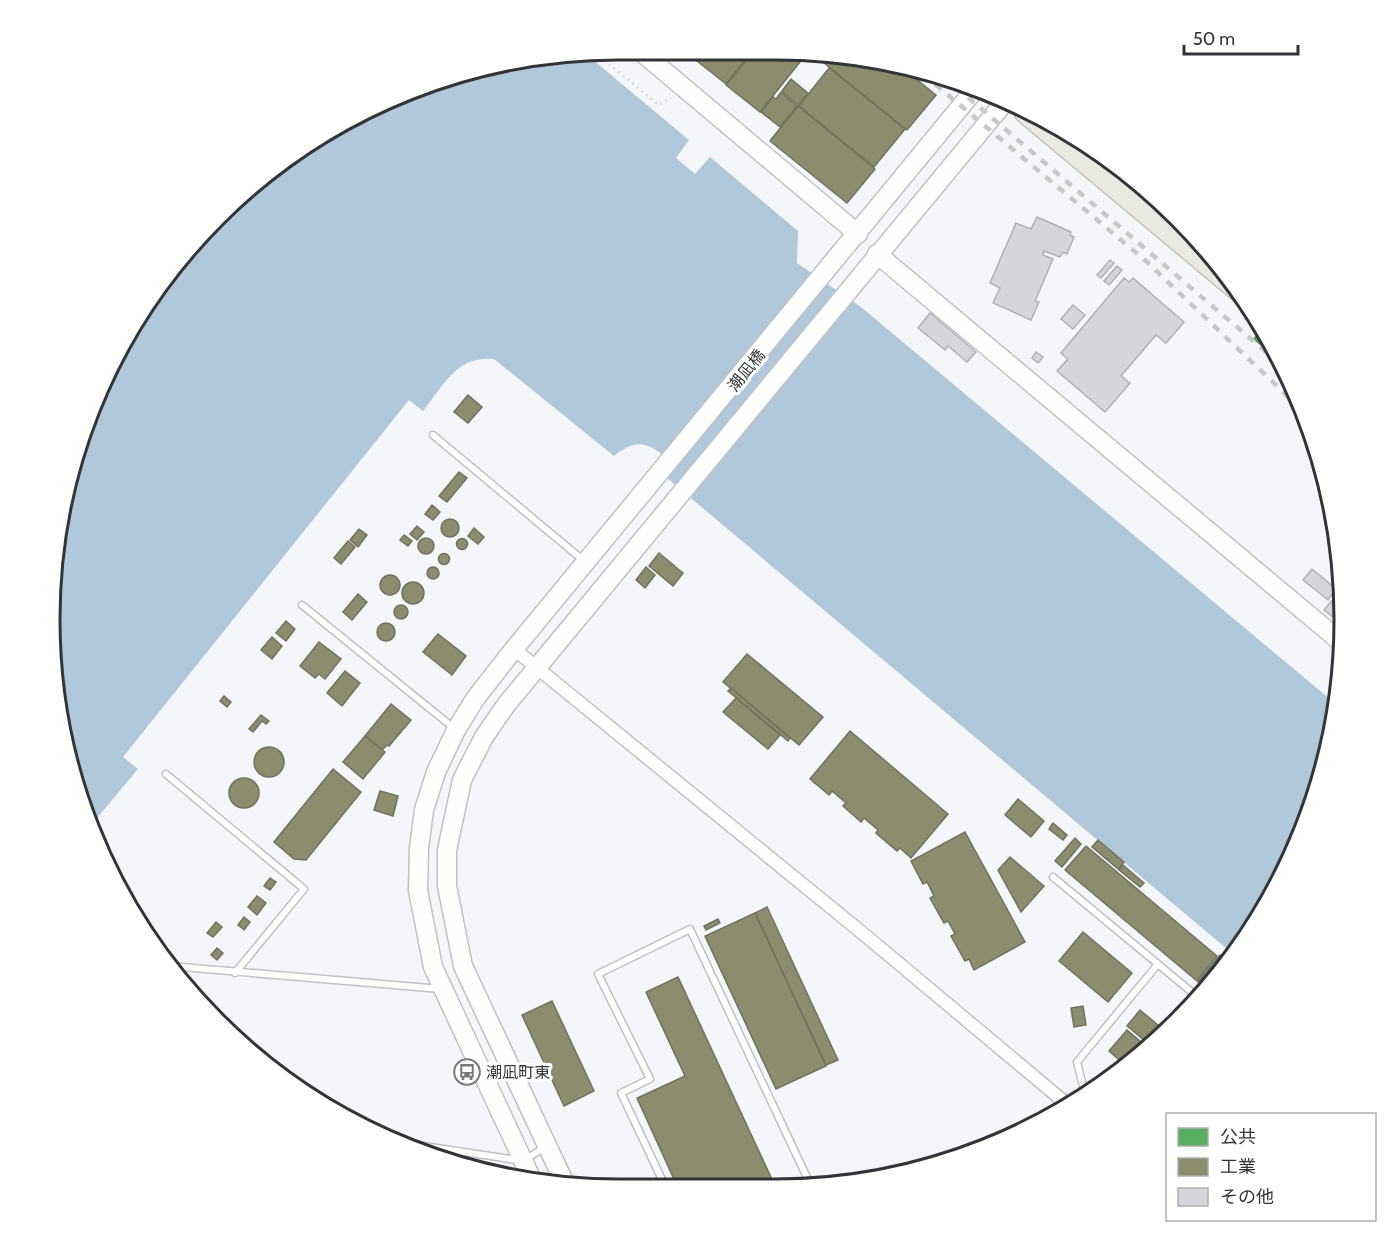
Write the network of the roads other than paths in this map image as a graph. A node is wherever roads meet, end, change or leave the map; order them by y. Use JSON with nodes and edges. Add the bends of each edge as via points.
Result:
{"nodes":[{"id":1,"x":651,"y":60,"type":"edge"},
{"id":2,"x":970,"y":96,"type":"edge"},
{"id":3,"x":1000,"y":108,"type":"edge"},
{"id":4,"x":1047,"y":131,"type":"edge"},
{"id":5,"x":852,"y":241,"type":"junction"},
{"id":6,"x":872,"y":260,"type":"junction"},
{"id":7,"x":1206,"y":264,"type":"edge"},
{"id":8,"x":433,"y":435,"type":"dead end"},
{"id":9,"x":586,"y":563,"type":"junction"},
{"id":10,"x":302,"y":605,"type":"dead end"},
{"id":11,"x":1334,"y":636,"type":"edge"},
{"id":12,"x":514,"y":649,"type":"junction"},
{"id":13,"x":537,"y":668,"type":"junction"},
{"id":14,"x":456,"y":730,"type":"junction"},
{"id":15,"x":166,"y":774,"type":"dead end"},
{"id":16,"x":1053,"y":877,"type":"dead end"},
{"id":17,"x":1158,"y":964,"type":"junction"},
{"id":18,"x":182,"y":967,"type":"edge"},
{"id":19,"x":235,"y":974,"type":"junction"},
{"id":20,"x":444,"y":989,"type":"junction"},
{"id":21,"x":1191,"y":992,"type":"edge"},
{"id":22,"x":1083,"y":1086,"type":"edge"},
{"id":23,"x":1061,"y":1099,"type":"edge"},
{"id":24,"x":548,"y":1146,"type":"junction"},
{"id":25,"x":437,"y":1148,"type":"edge"},
{"id":26,"x":523,"y":1161,"type":"junction"},
{"id":27,"x":528,"y":1171,"type":"edge"},
{"id":28,"x":561,"y":1176,"type":"edge"},
{"id":29,"x":662,"y":1178,"type":"edge"},
{"id":30,"x":807,"y":1178,"type":"edge"}],
"edges":[{"from":1,"to":5,"type":"street"},
{"from":2,"to":5,"type":"street","name":"潮凪橋"},
{"from":3,"to":6,"type":"street","name":"潮凪橋"},
{"from":4,"to":7,"type":"main road"},
{"from":5,"to":9,"type":"street","name":"潮凪橋"},
{"from":6,"to":11,"type":"street"},
{"from":6,"to":13,"type":"street","name":"潮凪橋"},
{"from":8,"to":9,"type":"lane"},
{"from":9,"to":12,"type":"street","name":"潮凪橋"},
{"from":10,"to":14,"type":"lane"},
{"from":12,"to":13,"type":"street"},
{"from":12,"to":14,"type":"street","name":"潮凪橋"},
{"from":13,"to":23,"type":"street"},
{"from":13,"to":24,"type":"street","name":"潮凪橋","via":[[484,737],[462,780],[447,850],[447,886],[463,966]]},
{"from":14,"to":20,"type":"street","name":"潮凪橋","via":[[424,810],[419,848],[418,890],[424,928],[433,967]]},
{"from":15,"to":19,"type":"lane","via":[[304,888]]},
{"from":16,"to":17,"type":"lane"},
{"from":17,"to":21,"type":"lane"},
{"from":17,"to":22,"type":"lane","via":[[1077,1062]]},
{"from":18,"to":19,"type":"lane"},
{"from":19,"to":20,"type":"lane"},
{"from":20,"to":26,"type":"street","name":"潮凪橋"},
{"from":24,"to":26,"type":"lane"},
{"from":24,"to":28,"type":"street","name":"潮凪橋"},
{"from":25,"to":26,"type":"lane"},
{"from":26,"to":27,"type":"street","name":"潮凪橋"},
{"from":29,"to":30,"type":"lane","via":[[621,1093],[650,1079],[598,974],[690,929]]}]}
